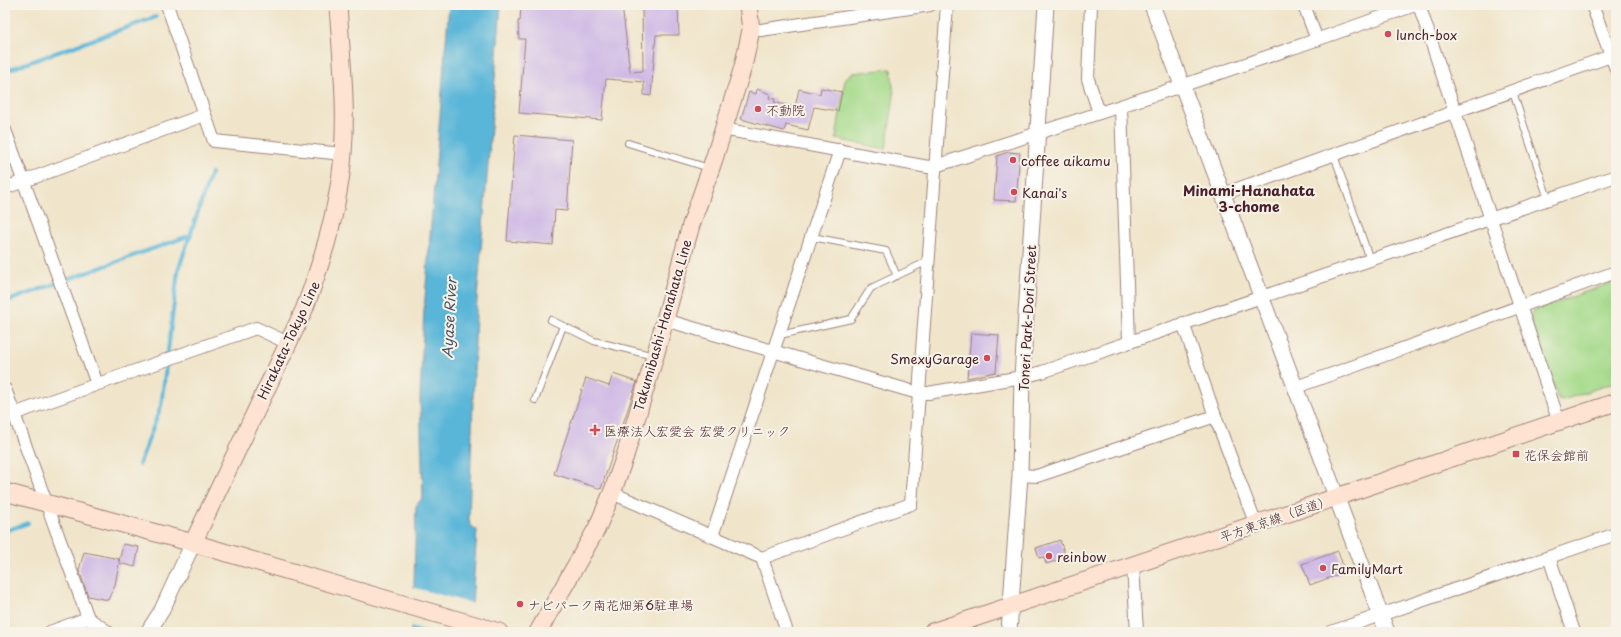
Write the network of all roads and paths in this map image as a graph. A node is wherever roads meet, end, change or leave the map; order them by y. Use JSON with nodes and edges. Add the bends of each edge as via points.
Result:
{"nodes":[{"id":1,"x":167,"y":5,"type":"edge"},
{"id":2,"x":338,"y":5,"type":"edge"},
{"id":3,"x":748,"y":5,"type":"edge"},
{"id":4,"x":930,"y":5,"type":"edge"},
{"id":5,"x":947,"y":5,"type":"edge"},
{"id":6,"x":1046,"y":5,"type":"edge"},
{"id":7,"x":1092,"y":5,"type":"edge"},
{"id":8,"x":1152,"y":5,"type":"edge"},
{"id":9,"x":1304,"y":5,"type":"edge"},
{"id":10,"x":1415,"y":5,"type":"edge"},
{"id":11,"x":1419,"y":5,"type":"edge"},
{"id":12,"x":1592,"y":5,"type":"edge"},
{"id":13,"x":751,"y":30,"type":"junction"},
{"id":14,"x":1317,"y":40,"type":"junction"},
{"id":15,"x":1612,"y":56,"type":"junction"},
{"id":16,"x":1616,"y":69,"type":"edge"},
{"id":17,"x":1182,"y":85,"type":"junction"},
{"id":18,"x":1513,"y":92,"type":"junction"},
{"id":19,"x":1121,"y":106,"type":"junction"},
{"id":20,"x":1099,"y":113,"type":"junction"},
{"id":21,"x":1455,"y":113,"type":"junction"},
{"id":22,"x":204,"y":115,"type":"junction"},
{"id":23,"x":723,"y":129,"type":"junction"},
{"id":24,"x":5,"y":130,"type":"edge"},
{"id":25,"x":1038,"y":133,"type":"junction"},
{"id":26,"x":628,"y":143,"type":"dead end"},
{"id":27,"x":840,"y":150,"type":"junction"},
{"id":28,"x":343,"y":154,"type":"junction"},
{"id":29,"x":1334,"y":155,"type":"junction"},
{"id":30,"x":935,"y":166,"type":"junction"},
{"id":31,"x":711,"y":169,"type":"junction"},
{"id":32,"x":1616,"y":176,"type":"edge"},
{"id":33,"x":23,"y":181,"type":"junction"},
{"id":34,"x":5,"y":188,"type":"edge"},
{"id":35,"x":1224,"y":194,"type":"junction"},
{"id":36,"x":1548,"y":199,"type":"junction"},
{"id":37,"x":1491,"y":219,"type":"junction"},
{"id":38,"x":812,"y":237,"type":"junction"},
{"id":39,"x":1370,"y":260,"type":"junction"},
{"id":40,"x":928,"y":261,"type":"junction"},
{"id":41,"x":1616,"y":272,"type":"edge"},
{"id":42,"x":897,"y":276,"type":"junction"},
{"id":43,"x":1262,"y":296,"type":"junction"},
{"id":44,"x":1520,"y":306,"type":"junction"},
{"id":45,"x":551,"y":320,"type":"dead end"},
{"id":46,"x":665,"y":320,"type":"junction"},
{"id":47,"x":1183,"y":323,"type":"junction"},
{"id":48,"x":563,"y":326,"type":"junction"},
{"id":49,"x":780,"y":335,"type":"junction"},
{"id":50,"x":1129,"y":342,"type":"junction"},
{"id":51,"x":288,"y":343,"type":"junction"},
{"id":52,"x":774,"y":353,"type":"junction"},
{"id":53,"x":655,"y":356,"type":"junction"},
{"id":54,"x":1022,"y":377,"type":"junction"},
{"id":55,"x":97,"y":384,"type":"junction"},
{"id":56,"x":1296,"y":387,"type":"junction"},
{"id":57,"x":5,"y":390,"type":"edge"},
{"id":58,"x":918,"y":393,"type":"junction"},
{"id":59,"x":535,"y":400,"type":"dead end"},
{"id":60,"x":1616,"y":402,"type":"edge"},
{"id":61,"x":9,"y":415,"type":"edge"},
{"id":62,"x":1215,"y":416,"type":"junction"},
{"id":63,"x":1559,"y":422,"type":"junction"},
{"id":64,"x":1020,"y":475,"type":"junction"},
{"id":65,"x":5,"y":492,"type":"edge"},
{"id":66,"x":612,"y":493,"type":"junction"},
{"id":67,"x":1337,"y":498,"type":"junction"},
{"id":68,"x":47,"y":504,"type":"junction"},
{"id":69,"x":1256,"y":525,"type":"junction"},
{"id":70,"x":1616,"y":534,"type":"edge"},
{"id":71,"x":712,"y":536,"type":"junction"},
{"id":72,"x":193,"y":543,"type":"junction"},
{"id":73,"x":1549,"y":557,"type":"junction"},
{"id":74,"x":762,"y":558,"type":"junction"},
{"id":75,"x":1133,"y":566,"type":"junction"},
{"id":76,"x":1010,"y":607,"type":"junction"},
{"id":77,"x":1380,"y":615,"type":"junction"},
{"id":78,"x":88,"y":618,"type":"junction"},
{"id":79,"x":50,"y":632,"type":"edge"},
{"id":80,"x":108,"y":632,"type":"edge"},
{"id":81,"x":148,"y":632,"type":"edge"},
{"id":82,"x":499,"y":632,"type":"edge"},
{"id":83,"x":538,"y":632,"type":"edge"},
{"id":84,"x":787,"y":632,"type":"edge"},
{"id":85,"x":932,"y":632,"type":"edge"},
{"id":86,"x":1009,"y":632,"type":"edge"},
{"id":87,"x":1137,"y":632,"type":"edge"},
{"id":88,"x":1331,"y":632,"type":"edge"},
{"id":89,"x":1387,"y":632,"type":"edge"},
{"id":90,"x":1574,"y":632,"type":"edge"}],
"edges":[{"from":1,"to":22,"type":"street"},
{"from":2,"to":28,"type":"main road","name":"Hirakata-Tokyo Line","via":[[345,115]]},
{"from":3,"to":13,"type":"main road","name":"Takumibashi-Hanahata Line"},
{"from":4,"to":13,"type":"street"},
{"from":5,"to":30,"type":"street"},
{"from":6,"to":25,"type":"street","name":"Toneri Park-Dori Street"},
{"from":7,"to":20,"type":"street","via":[[1088,79]]},
{"from":8,"to":17,"type":"street"},
{"from":9,"to":14,"type":"street"},
{"from":10,"to":14,"type":"street"},
{"from":11,"to":21,"type":"street"},
{"from":12,"to":15,"type":"street"},
{"from":13,"to":23,"type":"main road","name":"Takumibashi-Hanahata Line","via":[[743,67]]},
{"from":14,"to":17,"type":"street"},
{"from":15,"to":16,"type":"street"},
{"from":15,"to":18,"type":"street"},
{"from":17,"to":19,"type":"street"},
{"from":17,"to":35,"type":"street"},
{"from":18,"to":21,"type":"street"},
{"from":18,"to":36,"type":"lane"},
{"from":19,"to":20,"type":"street"},
{"from":19,"to":50,"type":"street"},
{"from":20,"to":25,"type":"street"},
{"from":21,"to":29,"type":"street"},
{"from":21,"to":37,"type":"street"},
{"from":22,"to":28,"type":"street","via":[[214,140]]},
{"from":22,"to":33,"type":"street"},
{"from":23,"to":27,"type":"street"},
{"from":23,"to":31,"type":"main road","name":"Takumibashi-Hanahata Line"},
{"from":24,"to":33,"type":"street"},
{"from":25,"to":30,"type":"street"},
{"from":25,"to":54,"type":"street","name":"Toneri Park-Dori Street"},
{"from":26,"to":31,"type":"lane"},
{"from":27,"to":30,"type":"street","via":[[928,167]]},
{"from":27,"to":38,"type":"street"},
{"from":28,"to":51,"type":"main road","name":"Hirakata-Tokyo Line","via":[[340,187],[318,274]]},
{"from":29,"to":35,"type":"street"},
{"from":29,"to":39,"type":"lane"},
{"from":30,"to":40,"type":"street"},
{"from":31,"to":46,"type":"main road","name":"Takumibashi-Hanahata Line","via":[[691,225]]},
{"from":32,"to":36,"type":"street"},
{"from":33,"to":34,"type":"street"},
{"from":33,"to":55,"type":"street"},
{"from":35,"to":43,"type":"street"},
{"from":36,"to":37,"type":"street"},
{"from":37,"to":39,"type":"street"},
{"from":37,"to":44,"type":"street"},
{"from":38,"to":42,"type":"lane","via":[[886,251]]},
{"from":38,"to":49,"type":"street"},
{"from":39,"to":43,"type":"street"},
{"from":40,"to":42,"type":"lane"},
{"from":40,"to":58,"type":"street"},
{"from":41,"to":44,"type":"street"},
{"from":42,"to":49,"type":"lane","via":[[871,288],[851,319]]},
{"from":43,"to":47,"type":"street"},
{"from":43,"to":56,"type":"street"},
{"from":44,"to":56,"type":"street"},
{"from":44,"to":63,"type":"street"},
{"from":45,"to":48,"type":"lane"},
{"from":46,"to":52,"type":"street"},
{"from":46,"to":53,"type":"main road","name":"Takumibashi-Hanahata Line"},
{"from":47,"to":50,"type":"street"},
{"from":47,"to":62,"type":"street"},
{"from":48,"to":53,"type":"lane","via":[[594,341]]},
{"from":48,"to":59,"type":"lane"},
{"from":49,"to":52,"type":"street"},
{"from":50,"to":54,"type":"street"},
{"from":51,"to":55,"type":"street","via":[[256,328]]},
{"from":51,"to":72,"type":"main road","name":"Hirakata-Tokyo Line"},
{"from":52,"to":58,"type":"street"},
{"from":52,"to":71,"type":"street"},
{"from":53,"to":66,"type":"main road","name":"Takumibashi-Hanahata Line"},
{"from":54,"to":58,"type":"street"},
{"from":54,"to":64,"type":"street","name":"Toneri Park-Dori Street"},
{"from":55,"to":61,"type":"street"},
{"from":56,"to":67,"type":"street"},
{"from":57,"to":61,"type":"street"},
{"from":58,"to":74,"type":"street","via":[[911,504]]},
{"from":60,"to":63,"type":"main road","name":"平方東京線（区道）"},
{"from":61,"to":68,"type":"street"},
{"from":62,"to":64,"type":"street","via":[[1037,476]]},
{"from":62,"to":69,"type":"street"},
{"from":63,"to":67,"type":"main road","name":"平方東京線（区道）"},
{"from":64,"to":76,"type":"street","name":"Toneri Park-Dori Street"},
{"from":65,"to":68,"type":"main road"},
{"from":66,"to":71,"type":"street"},
{"from":66,"to":83,"type":"main road","name":"Takumibashi-Hanahata Line","via":[[597,528]]},
{"from":67,"to":69,"type":"main road","name":"平方東京線（区道）"},
{"from":67,"to":77,"type":"street"},
{"from":68,"to":72,"type":"main road"},
{"from":68,"to":78,"type":"street"},
{"from":69,"to":75,"type":"main road","name":"平方東京線（区道）"},
{"from":70,"to":73,"type":"street"},
{"from":71,"to":74,"type":"street"},
{"from":72,"to":81,"type":"street","via":[[162,610]]},
{"from":72,"to":82,"type":"main road"},
{"from":73,"to":77,"type":"street"},
{"from":73,"to":90,"type":"street"},
{"from":74,"to":84,"type":"street"},
{"from":75,"to":76,"type":"main road","name":"平方東京線（区道）"},
{"from":75,"to":87,"type":"street"},
{"from":76,"to":85,"type":"main road","name":"平方東京線（区道）"},
{"from":76,"to":86,"type":"street","name":"Toneri Park-Dori Street"},
{"from":77,"to":88,"type":"street"},
{"from":77,"to":89,"type":"street"},
{"from":78,"to":79,"type":"street"},
{"from":78,"to":80,"type":"street"}]}
